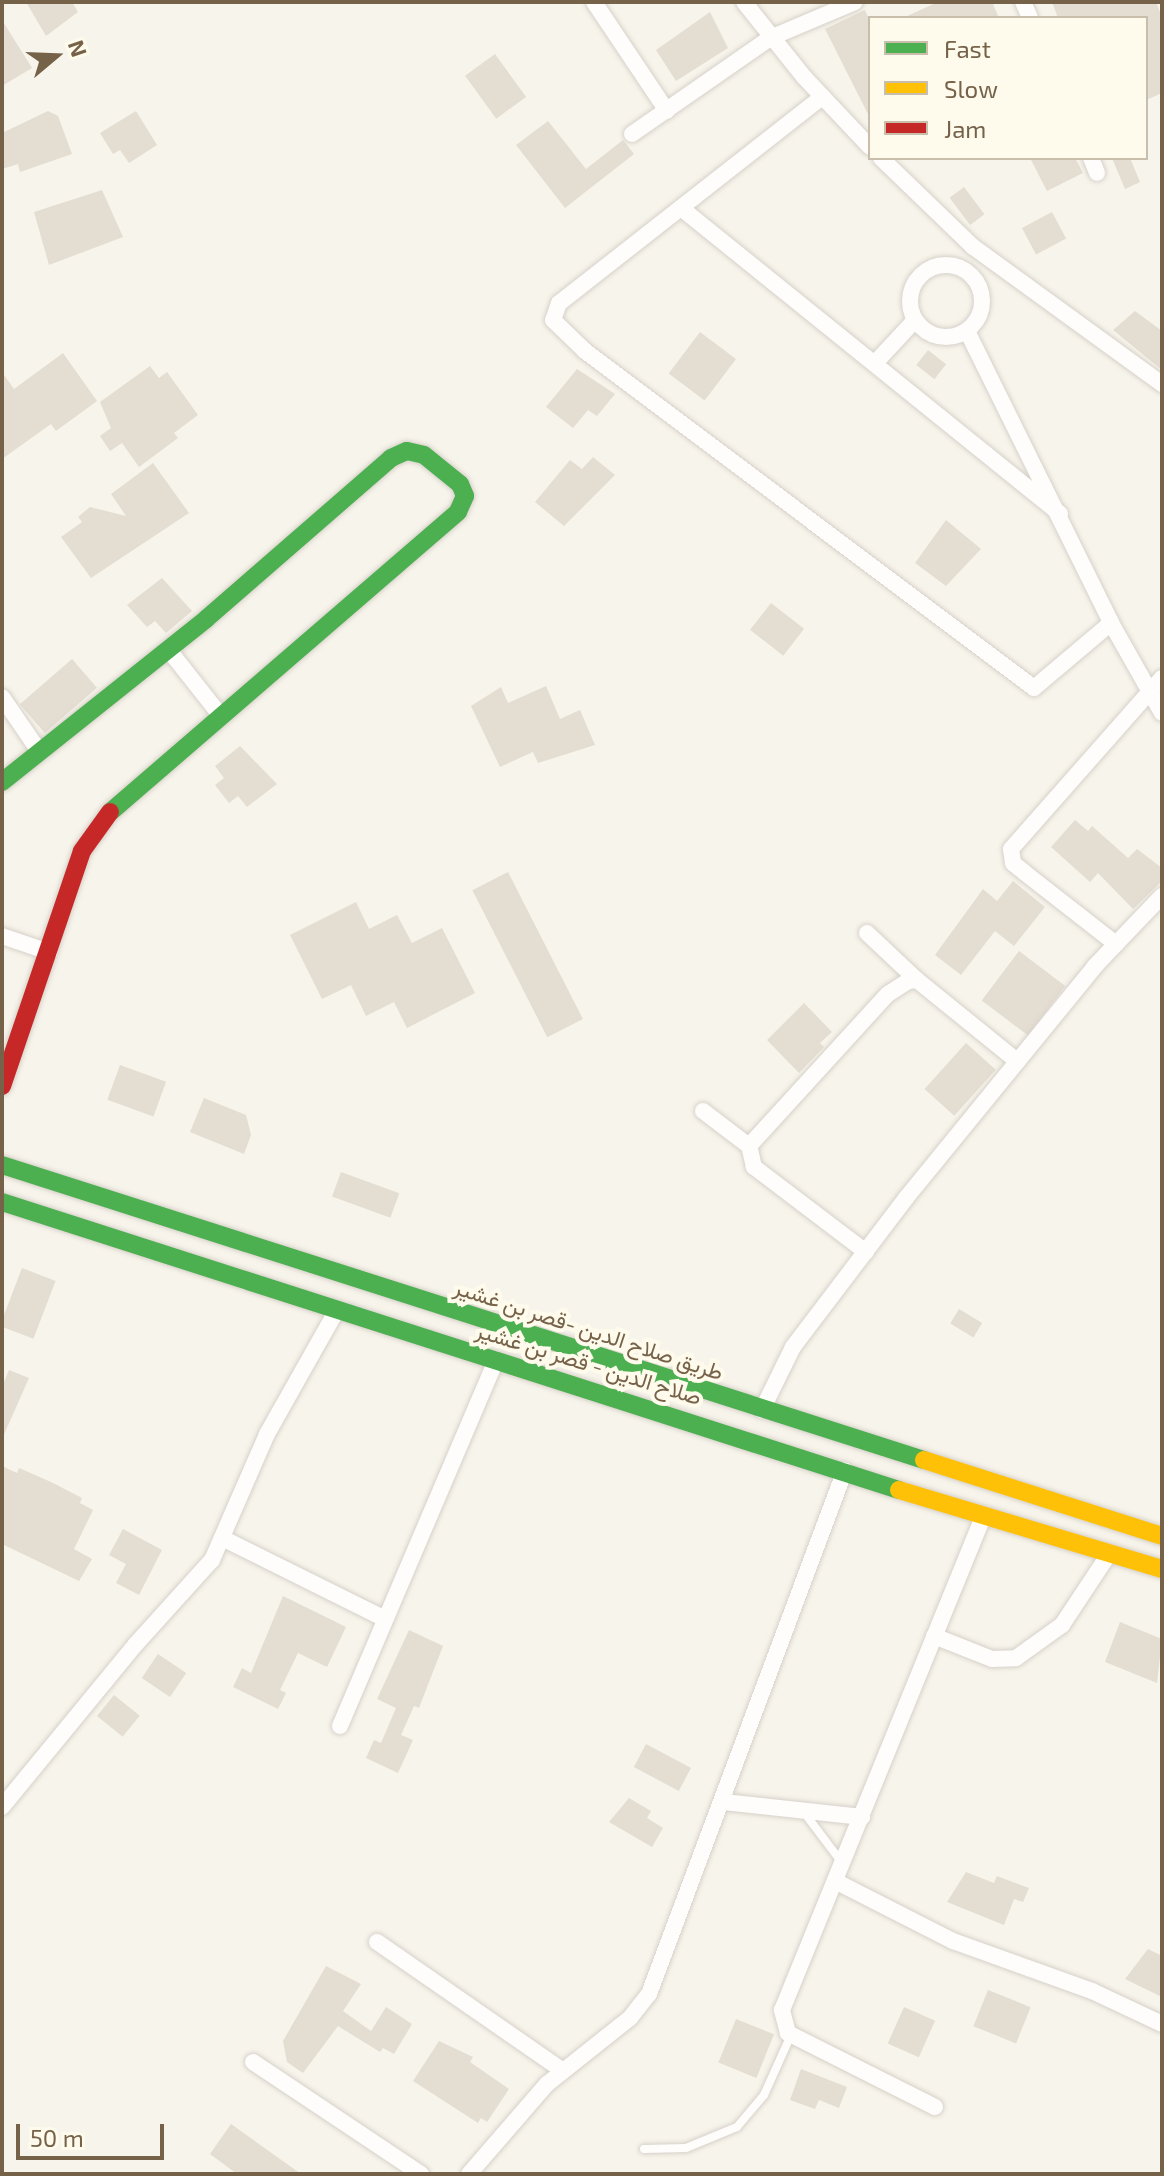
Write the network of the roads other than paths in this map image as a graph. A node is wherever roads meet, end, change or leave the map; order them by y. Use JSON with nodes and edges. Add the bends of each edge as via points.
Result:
{"nodes":[{"id":1,"x":594,"y":2,"type":"edge"},
{"id":2,"x":744,"y":2,"type":"edge"},
{"id":3,"x":855,"y":2,"type":"edge"},
{"id":4,"x":770,"y":38,"type":"junction"},
{"id":5,"x":822,"y":97,"type":"junction"},
{"id":6,"x":667,"y":111,"type":"junction"},
{"id":7,"x":632,"y":134,"type":"dead end"},
{"id":8,"x":868,"y":145,"type":"edge"},
{"id":9,"x":883,"y":160,"type":"edge"},
{"id":10,"x":681,"y":208,"type":"junction"},
{"id":11,"x":972,"y":246,"type":"junction"},
{"id":12,"x":959,"y":268,"type":"junction"},
{"id":13,"x":915,"y":320,"type":"junction"},
{"id":14,"x":967,"y":331,"type":"junction"},
{"id":15,"x":876,"y":362,"type":"junction"},
{"id":16,"x":1162,"y":384,"type":"edge"},
{"id":17,"x":1060,"y":514,"type":"junction"},
{"id":18,"x":1111,"y":623,"type":"junction"},
{"id":19,"x":168,"y":649,"type":"junction"},
{"id":20,"x":1156,"y":684,"type":"edge"},
{"id":21,"x":2,"y":697,"type":"edge"},
{"id":22,"x":1162,"y":713,"type":"edge"},
{"id":23,"x":221,"y":716,"type":"junction"},
{"id":24,"x":39,"y":751,"type":"junction"},
{"id":25,"x":2,"y":782,"type":"edge"},
{"id":26,"x":1162,"y":896,"type":"edge"},
{"id":27,"x":867,"y":933,"type":"dead end"},
{"id":28,"x":2,"y":936,"type":"edge"},
{"id":29,"x":1116,"y":944,"type":"junction"},
{"id":30,"x":49,"y":952,"type":"junction"},
{"id":31,"x":917,"y":980,"type":"junction"},
{"id":32,"x":1017,"y":1061,"type":"junction"},
{"id":33,"x":2,"y":1086,"type":"edge"},
{"id":34,"x":703,"y":1111,"type":"dead end"},
{"id":35,"x":749,"y":1146,"type":"junction"},
{"id":36,"x":2,"y":1165,"type":"edge"},
{"id":37,"x":2,"y":1202,"type":"edge"},
{"id":38,"x":866,"y":1252,"type":"junction"},
{"id":39,"x":337,"y":1310,"type":"junction"},
{"id":40,"x":496,"y":1360,"type":"junction"},
{"id":41,"x":762,"y":1410,"type":"junction"},
{"id":42,"x":845,"y":1470,"type":"junction"},
{"id":43,"x":983,"y":1517,"type":"junction"},
{"id":44,"x":1162,"y":1536,"type":"edge"},
{"id":45,"x":222,"y":1538,"type":"junction"},
{"id":46,"x":1109,"y":1554,"type":"junction"},
{"id":47,"x":1162,"y":1569,"type":"edge"},
{"id":48,"x":385,"y":1619,"type":"junction"},
{"id":49,"x":934,"y":1636,"type":"junction"},
{"id":50,"x":340,"y":1726,"type":"dead end"},
{"id":51,"x":724,"y":1802,"type":"junction"},
{"id":52,"x":2,"y":1807,"type":"edge"},
{"id":53,"x":802,"y":1811,"type":"junction"},
{"id":54,"x":862,"y":1817,"type":"junction"},
{"id":55,"x":840,"y":1874,"type":"junction"},
{"id":56,"x":377,"y":1942,"type":"dead end"},
{"id":57,"x":1162,"y":2024,"type":"edge"},
{"id":58,"x":791,"y":2034,"type":"junction"},
{"id":59,"x":253,"y":2062,"type":"dead end"},
{"id":60,"x":563,"y":2071,"type":"junction"},
{"id":61,"x":935,"y":2107,"type":"dead end"},
{"id":62,"x":644,"y":2149,"type":"dead end"},
{"id":63,"x":421,"y":2174,"type":"edge"},
{"id":64,"x":469,"y":2174,"type":"edge"}],
"edges":[{"from":1,"to":6,"type":"street"},
{"from":2,"to":4,"type":"street"},
{"from":3,"to":4,"type":"street"},
{"from":4,"to":5,"type":"street"},
{"from":4,"to":6,"type":"street"},
{"from":5,"to":8,"type":"street"},
{"from":5,"to":10,"type":"street"},
{"from":6,"to":7,"type":"street"},
{"from":9,"to":11,"type":"street"},
{"from":10,"to":15,"type":"street"},
{"from":10,"to":18,"type":"street","via":[[559,303],[553,320],[562,334],[1034,688]]},
{"from":11,"to":12,"type":"street"},
{"from":11,"to":16,"type":"street"},
{"from":12,"to":13,"type":"street","via":[[937,266],[918,278],[910,299]]},
{"from":12,"to":14,"type":"street","via":[[974,279],[982,297],[979,316]]},
{"from":13,"to":14,"type":"street","via":[[939,337]]},
{"from":13,"to":15,"type":"street"},
{"from":14,"to":17,"type":"street"},
{"from":15,"to":17,"type":"street"},
{"from":17,"to":18,"type":"street"},
{"from":18,"to":20,"type":"street"},
{"from":19,"to":23,"type":"street"},
{"from":19,"to":23,"type":"main road","via":[[391,458],[407,451],[424,455],[460,484],[465,496],[458,512]]},
{"from":19,"to":24,"type":"main road"},
{"from":20,"to":22,"type":"street"},
{"from":20,"to":29,"type":"street","via":[[1011,849],[1013,863]]},
{"from":21,"to":24,"type":"street"},
{"from":23,"to":30,"type":"main road","via":[[101,820],[82,851]]},
{"from":24,"to":25,"type":"main road"},
{"from":26,"to":29,"type":"street"},
{"from":27,"to":31,"type":"street"},
{"from":28,"to":30,"type":"street"},
{"from":29,"to":32,"type":"street"},
{"from":30,"to":33,"type":"main road"},
{"from":31,"to":32,"type":"street"},
{"from":31,"to":35,"type":"street","via":[[888,994]]},
{"from":32,"to":38,"type":"street"},
{"from":34,"to":35,"type":"street"},
{"from":35,"to":38,"type":"street","via":[[754,1167]]},
{"from":36,"to":41,"type":"main road","name":"طريق صلاح الدين -قصر بن غشير"},
{"from":37,"to":39,"type":"main road","name":"صلاح الدين - قصر بن غشير"},
{"from":38,"to":41,"type":"street","via":[[793,1347]]},
{"from":39,"to":40,"type":"main road","name":"صلاح الدين - قصر بن غشير"},
{"from":39,"to":45,"type":"street","via":[[267,1434]]},
{"from":40,"to":42,"type":"main road","name":"صلاح الدين - قصر بن غشير"},
{"from":40,"to":48,"type":"street"},
{"from":41,"to":44,"type":"main road","name":"طريق صلاح الدين -قصر بن غشير"},
{"from":42,"to":43,"type":"main road","name":"صلاح الدين - قصر بن غشير"},
{"from":42,"to":51,"type":"street"},
{"from":43,"to":46,"type":"main road","name":"صلاح الدين - قصر بن غشير"},
{"from":43,"to":49,"type":"street"},
{"from":45,"to":48,"type":"street"},
{"from":45,"to":52,"type":"street","via":[[212,1560]]},
{"from":46,"to":47,"type":"main road","name":"صلاح الدين - قصر بن غشير"},
{"from":46,"to":49,"type":"street","via":[[1062,1625],[1016,1658],[992,1659]]},
{"from":48,"to":50,"type":"street"},
{"from":49,"to":54,"type":"street"},
{"from":51,"to":53,"type":"street"},
{"from":51,"to":60,"type":"street","via":[[649,1994],[630,2018]]},
{"from":53,"to":54,"type":"street"},
{"from":53,"to":55,"type":"lane"},
{"from":54,"to":55,"type":"street"},
{"from":55,"to":57,"type":"street","via":[[953,1941],[1092,1991]]},
{"from":55,"to":58,"type":"street","via":[[782,2010]]},
{"from":56,"to":60,"type":"street"},
{"from":58,"to":61,"type":"street"},
{"from":58,"to":62,"type":"lane","via":[[764,2095],[737,2127],[686,2148]]},
{"from":59,"to":63,"type":"street"},
{"from":60,"to":64,"type":"street","via":[[519,2112]]}]}
